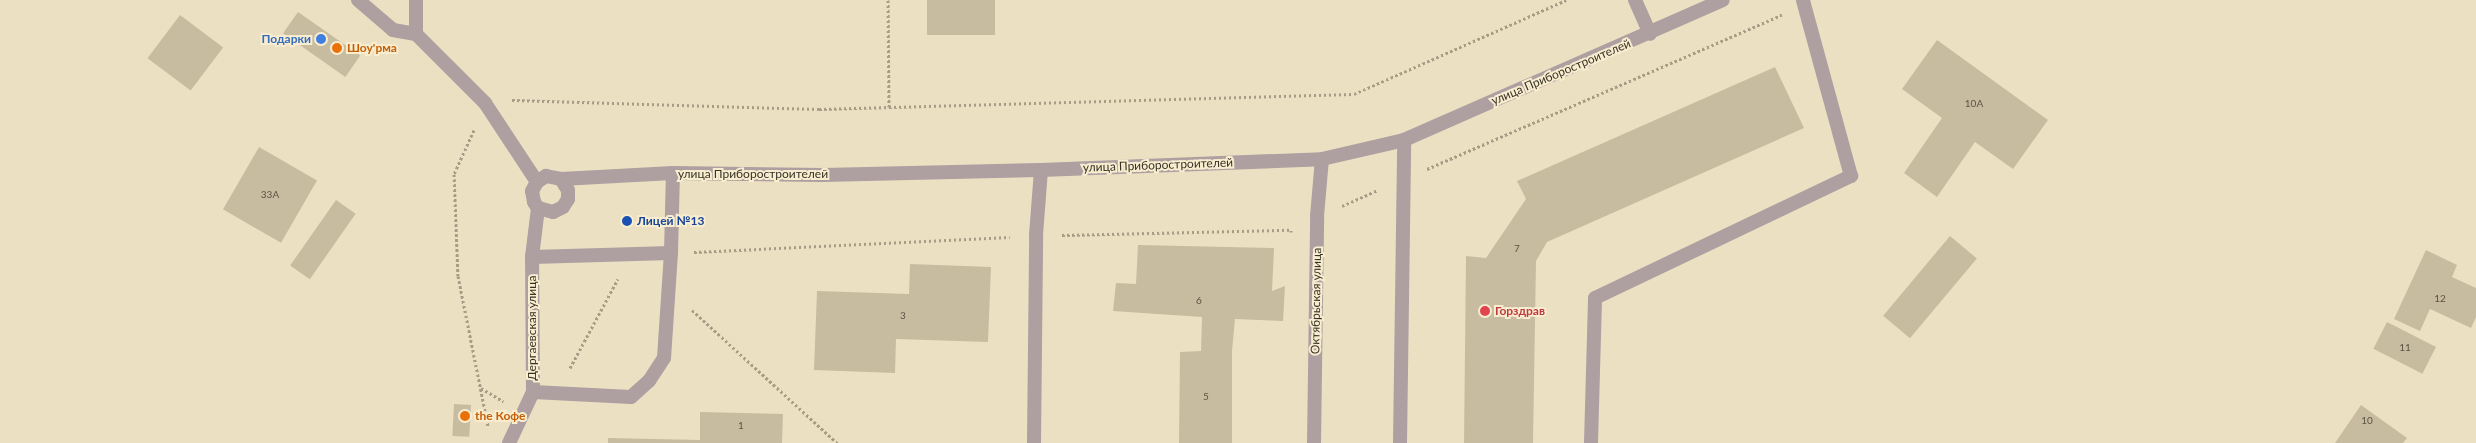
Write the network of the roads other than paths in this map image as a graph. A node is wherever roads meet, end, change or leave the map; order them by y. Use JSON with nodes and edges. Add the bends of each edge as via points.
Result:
{"nodes":[{"id":1,"x":358,"y":0,"type":"edge"},
{"id":2,"x":416,"y":0,"type":"edge"},
{"id":3,"x":1635,"y":0,"type":"edge"},
{"id":4,"x":1724,"y":0,"type":"edge"},
{"id":5,"x":1804,"y":2,"type":"edge"},
{"id":6,"x":416,"y":34,"type":"junction"},
{"id":7,"x":1650,"y":34,"type":"junction"},
{"id":8,"x":1404,"y":140,"type":"junction"},
{"id":9,"x":1322,"y":159,"type":"junction"},
{"id":10,"x":1041,"y":170,"type":"junction"},
{"id":11,"x":674,"y":173,"type":"junction"},
{"id":12,"x":560,"y":179,"type":"junction"},
{"id":13,"x":537,"y":182,"type":"junction"},
{"id":14,"x":538,"y":208,"type":"junction"},
{"id":15,"x":671,"y":253,"type":"junction"},
{"id":16,"x":532,"y":257,"type":"junction"},
{"id":17,"x":533,"y":392,"type":"junction"},
{"id":18,"x":509,"y":443,"type":"edge"},
{"id":19,"x":1034,"y":443,"type":"edge"},
{"id":20,"x":1314,"y":443,"type":"edge"},
{"id":21,"x":1400,"y":443,"type":"edge"},
{"id":22,"x":1591,"y":443,"type":"edge"}],
"edges":[{"from":1,"to":6,"type":"street","via":[[393,30]]},
{"from":2,"to":6,"type":"street"},
{"from":3,"to":7,"type":"street"},
{"from":4,"to":7,"type":"street","name":"улица Приборостроителей"},
{"from":5,"to":22,"type":"street","via":[[1851,176],[1595,298]]},
{"from":6,"to":13,"type":"street","via":[[485,103]]},
{"from":7,"to":8,"type":"street","name":"улица Приборостроителей"},
{"from":8,"to":9,"type":"street","name":"улица Приборостроителей"},
{"from":8,"to":21,"type":"street"},
{"from":9,"to":10,"type":"street","name":"улица Приборостроителей"},
{"from":9,"to":20,"type":"street","name":"Октябрьская улица","via":[[1317,216]]},
{"from":10,"to":11,"type":"street","name":"улица Приборостроителей","via":[[823,175]]},
{"from":10,"to":19,"type":"street","via":[[1036,235]]},
{"from":11,"to":12,"type":"street","name":"улица Приборостроителей"},
{"from":11,"to":15,"type":"street"},
{"from":12,"to":13,"type":"street","via":[[546,176]]},
{"from":12,"to":14,"type":"street","via":[[568,190],[568,199],[563,207],[553,212]]},
{"from":13,"to":14,"type":"street","via":[[532,191]]},
{"from":14,"to":16,"type":"street","name":"Дергаевская улица"},
{"from":15,"to":16,"type":"street"},
{"from":15,"to":17,"type":"street","via":[[664,358],[649,382],[631,397]]},
{"from":16,"to":17,"type":"street","name":"Дергаевская улица"},
{"from":17,"to":18,"type":"street","name":"Дергаевская улица"}]}
